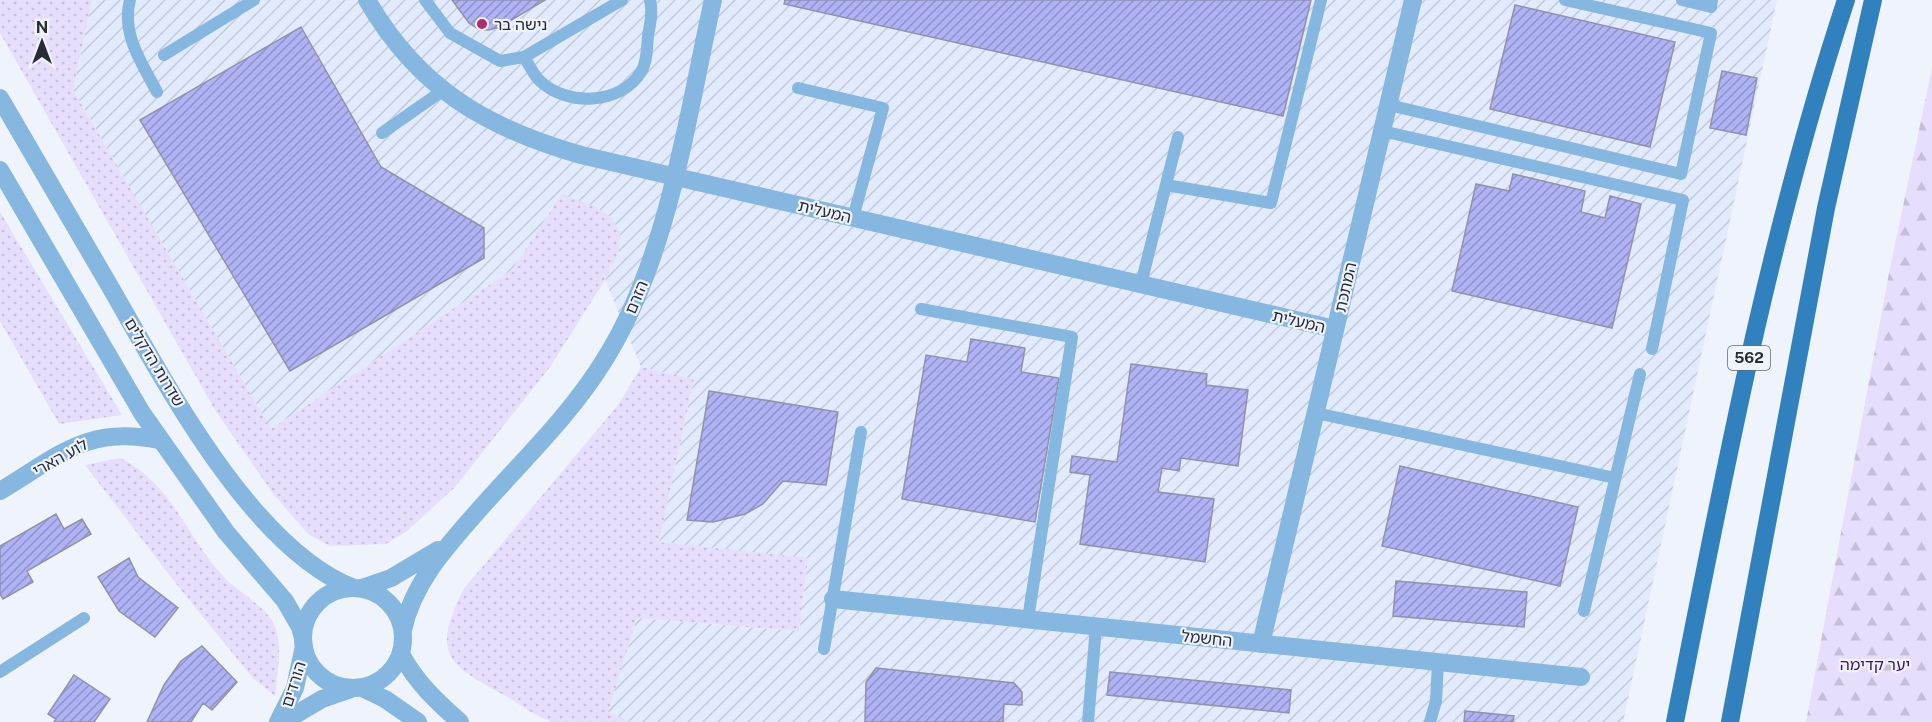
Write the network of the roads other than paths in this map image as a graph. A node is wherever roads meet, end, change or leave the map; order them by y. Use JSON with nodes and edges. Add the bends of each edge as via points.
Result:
{"nodes":[{"id":1,"x":130,"y":0,"type":"edge"},
{"id":2,"x":254,"y":0,"type":"edge"},
{"id":3,"x":367,"y":0,"type":"edge"},
{"id":4,"x":425,"y":0,"type":"edge"},
{"id":5,"x":622,"y":0,"type":"edge"},
{"id":6,"x":651,"y":0,"type":"edge"},
{"id":7,"x":713,"y":0,"type":"edge"},
{"id":8,"x":1322,"y":0,"type":"edge"},
{"id":9,"x":1413,"y":0,"type":"edge"},
{"id":10,"x":1565,"y":0,"type":"edge"},
{"id":11,"x":1682,"y":0,"type":"edge"},
{"id":12,"x":1712,"y":0,"type":"edge"},
{"id":13,"x":1846,"y":0,"type":"edge"},
{"id":14,"x":1873,"y":0,"type":"edge"},
{"id":15,"x":164,"y":55,"type":"dead end"},
{"id":16,"x":524,"y":57,"type":"junction"},
{"id":17,"x":798,"y":88,"type":"dead end"},
{"id":18,"x":442,"y":91,"type":"junction"},
{"id":19,"x":157,"y":92,"type":"dead end"},
{"id":20,"x":0,"y":98,"type":"edge"},
{"id":21,"x":1389,"y":105,"type":"junction"},
{"id":22,"x":1382,"y":131,"type":"junction"},
{"id":23,"x":382,"y":134,"type":"dead end"},
{"id":24,"x":1178,"y":137,"type":"dead end"},
{"id":25,"x":0,"y":171,"type":"edge"},
{"id":26,"x":674,"y":176,"type":"junction"},
{"id":27,"x":1166,"y":185,"type":"junction"},
{"id":28,"x":854,"y":218,"type":"junction"},
{"id":29,"x":1141,"y":284,"type":"junction"},
{"id":30,"x":921,"y":309,"type":"dead end"},
{"id":31,"x":1335,"y":329,"type":"junction"},
{"id":32,"x":1652,"y":349,"type":"dead end"},
{"id":33,"x":1640,"y":374,"type":"dead end"},
{"id":34,"x":1316,"y":413,"type":"junction"},
{"id":35,"x":861,"y":432,"type":"dead end"},
{"id":36,"x":159,"y":440,"type":"junction"},
{"id":37,"x":1615,"y":478,"type":"junction"},
{"id":38,"x":0,"y":490,"type":"edge"},
{"id":39,"x":452,"y":541,"type":"junction"},
{"id":40,"x":358,"y":588,"type":"junction"},
{"id":41,"x":833,"y":599,"type":"junction"},
{"id":42,"x":1584,"y":611,"type":"dead end"},
{"id":43,"x":84,"y":618,"type":"dead end"},
{"id":44,"x":1028,"y":619,"type":"junction"},
{"id":45,"x":1096,"y":627,"type":"junction"},
{"id":46,"x":403,"y":630,"type":"junction"},
{"id":47,"x":303,"y":641,"type":"junction"},
{"id":48,"x":1261,"y":644,"type":"junction"},
{"id":49,"x":824,"y":649,"type":"dead end"},
{"id":50,"x":401,"y":654,"type":"junction"},
{"id":51,"x":1438,"y":662,"type":"junction"},
{"id":52,"x":0,"y":672,"type":"edge"},
{"id":53,"x":1581,"y":677,"type":"dead end"},
{"id":54,"x":358,"y":688,"type":"junction"},
{"id":55,"x":278,"y":722,"type":"edge"},
{"id":56,"x":283,"y":722,"type":"edge"},
{"id":57,"x":418,"y":722,"type":"edge"},
{"id":58,"x":460,"y":722,"type":"edge"},
{"id":59,"x":1088,"y":722,"type":"edge"},
{"id":60,"x":1430,"y":722,"type":"edge"},
{"id":61,"x":1676,"y":722,"type":"edge"},
{"id":62,"x":1730,"y":722,"type":"edge"}],
"edges":[{"from":1,"to":19,"type":"lane","via":[[128,26],[133,44]]},
{"from":2,"to":15,"type":"lane"},
{"from":3,"to":18,"type":"street","name":"המעלית","via":[[405,56]]},
{"from":4,"to":16,"type":"lane","via":[[450,33],[477,50],[500,61]]},
{"from":5,"to":16,"type":"lane"},
{"from":6,"to":16,"type":"lane","via":[[643,70],[618,94],[594,98],[567,96],[540,81]]},
{"from":7,"to":26,"type":"street","name":"הזרם"},
{"from":8,"to":27,"type":"lane","via":[[1271,203]]},
{"from":9,"to":21,"type":"street","name":"המתכת"},
{"from":10,"to":21,"type":"lane","via":[[1711,33],[1681,174]]},
{"from":11,"to":12,"type":"lane","via":[[1711,7]]},
{"from":13,"to":61,"type":"main road","number":"562","via":[[1771,259],[1732,432]]},
{"from":14,"to":62,"type":"main road","via":[[1826,208]]},
{"from":17,"to":28,"type":"lane","via":[[883,108]]},
{"from":18,"to":23,"type":"lane"},
{"from":18,"to":26,"type":"street","name":"המעלית","via":[[484,119],[530,140]]},
{"from":20,"to":40,"type":"street","name":"שדרות הדקלים","via":[[205,442],[268,527],[316,569]]},
{"from":21,"to":22,"type":"street","name":"המתכת"},
{"from":22,"to":31,"type":"street","name":"המתכת"},
{"from":22,"to":32,"type":"lane","via":[[1683,200]]},
{"from":24,"to":27,"type":"lane"},
{"from":25,"to":36,"type":"street"},
{"from":26,"to":28,"type":"street","name":"המעלית"},
{"from":26,"to":39,"type":"street","name":"הזרם","via":[[645,277],[605,360],[578,397]]},
{"from":27,"to":29,"type":"lane"},
{"from":28,"to":29,"type":"street","name":"המעלית"},
{"from":29,"to":31,"type":"street","name":"המעלית"},
{"from":30,"to":44,"type":"lane","via":[[1072,337]]},
{"from":31,"to":34,"type":"street","name":"המתכת"},
{"from":33,"to":37,"type":"lane"},
{"from":34,"to":37,"type":"lane"},
{"from":34,"to":48,"type":"street","name":"המתכת"},
{"from":35,"to":41,"type":"lane"},
{"from":36,"to":38,"type":"street","name":"לוע הארי","via":[[111,435],[84,441]]},
{"from":36,"to":47,"type":"street","via":[[241,551],[285,601],[300,627]]},
{"from":37,"to":42,"type":"lane"},
{"from":39,"to":40,"type":"street","name":"הזרם","via":[[410,569],[381,583]]},
{"from":39,"to":46,"type":"street","name":"הזרם","via":[[418,590]]},
{"from":40,"to":46,"type":"street","via":[[389,602]]},
{"from":40,"to":47,"type":"street","via":[[337,590],[318,602],[309,615]]},
{"from":41,"to":44,"type":"street","name":"החשמל"},
{"from":41,"to":49,"type":"lane"},
{"from":43,"to":52,"type":"lane"},
{"from":44,"to":45,"type":"street","name":"החשמל"},
{"from":45,"to":48,"type":"street","name":"החשמל"},
{"from":45,"to":59,"type":"lane"},
{"from":46,"to":50,"type":"street"},
{"from":47,"to":54,"type":"street","via":[[309,661],[324,678],[337,686]]},
{"from":47,"to":55,"type":"street","name":"הורדים","via":[[295,688]]},
{"from":48,"to":51,"type":"street","name":"החשמל"},
{"from":50,"to":54,"type":"street","via":[[383,678]]},
{"from":50,"to":58,"type":"street","via":[[411,674]]},
{"from":51,"to":53,"type":"street","name":"החשמל"},
{"from":51,"to":60,"type":"lane","via":[[1436,701]]},
{"from":54,"to":56,"type":"street","name":"הורדים","via":[[322,699]]},
{"from":54,"to":57,"type":"street","via":[[385,699]]}]}
